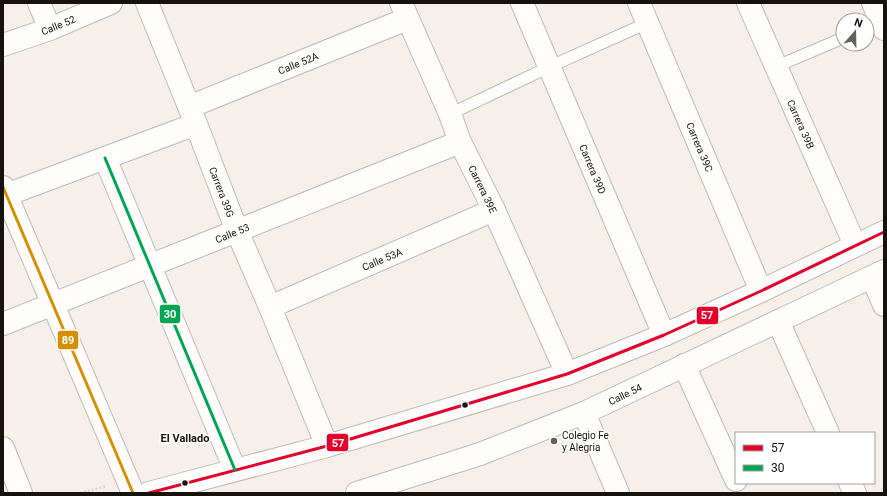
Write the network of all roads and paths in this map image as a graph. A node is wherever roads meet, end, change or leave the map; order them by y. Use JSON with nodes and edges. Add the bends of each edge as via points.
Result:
{"nodes":[{"id":1,"x":39,"y":3,"type":"edge"},
{"id":2,"x":111,"y":3,"type":"edge"},
{"id":3,"x":147,"y":3,"type":"edge"},
{"id":4,"x":522,"y":3,"type":"edge"},
{"id":5,"x":639,"y":3,"type":"edge"},
{"id":6,"x":748,"y":3,"type":"edge"},
{"id":7,"x":404,"y":11,"type":"edge"},
{"id":8,"x":647,"y":23,"type":"junction"},
{"id":9,"x":50,"y":29,"type":"junction"},
{"id":10,"x":835,"y":41,"type":"edge"},
{"id":11,"x":3,"y":45,"type":"edge"},
{"id":12,"x":550,"y":67,"type":"junction"},
{"id":13,"x":776,"y":67,"type":"junction"},
{"id":14,"x":450,"y":114,"type":"junction"},
{"id":15,"x":193,"y":116,"type":"junction"},
{"id":16,"x":460,"y":142,"type":"junction"},
{"id":17,"x":104,"y":158,"type":"junction"},
{"id":18,"x":5,"y":191,"type":"edge"},
{"id":19,"x":494,"y":210,"type":"junction"},
{"id":20,"x":237,"y":231,"type":"junction"},
{"id":21,"x":884,"y":232,"type":"edge"},
{"id":22,"x":855,"y":245,"type":"junction"},
{"id":23,"x":150,"y":266,"type":"junction"},
{"id":24,"x":878,"y":274,"type":"edge"},
{"id":25,"x":761,"y":291,"type":"junction"},
{"id":26,"x":53,"y":304,"type":"junction"},
{"id":27,"x":884,"y":304,"type":"edge"},
{"id":28,"x":270,"y":307,"type":"junction"},
{"id":29,"x":778,"y":321,"type":"junction"},
{"id":30,"x":3,"y":324,"type":"edge"},
{"id":31,"x":664,"y":336,"type":"junction"},
{"id":32,"x":684,"y":365,"type":"junction"},
{"id":33,"x":568,"y":374,"type":"junction"},
{"id":34,"x":584,"y":413,"type":"junction"},
{"id":35,"x":828,"y":432,"type":"edge"},
{"id":36,"x":327,"y":446,"type":"junction"},
{"id":37,"x":3,"y":448,"type":"edge"},
{"id":38,"x":235,"y":470,"type":"junction"},
{"id":39,"x":735,"y":478,"type":"edge"},
{"id":40,"x":738,"y":484,"type":"edge"},
{"id":41,"x":850,"y":484,"type":"edge"},
{"id":42,"x":130,"y":487,"type":"edge"},
{"id":43,"x":21,"y":493,"type":"edge"},
{"id":44,"x":80,"y":493,"type":"edge"},
{"id":45,"x":149,"y":493,"type":"edge"},
{"id":46,"x":357,"y":493,"type":"edge"},
{"id":47,"x":618,"y":493,"type":"edge"},
{"id":48,"x":742,"y":493,"type":"edge"},
{"id":49,"x":855,"y":493,"type":"edge"}],
"edges":[{"from":1,"to":9,"type":"street"},
{"from":2,"to":9,"type":"street","name":"Calle 52"},
{"from":3,"to":15,"type":"street","name":"Carrera 39G"},
{"from":4,"to":12,"type":"street","name":"Carrera 39D"},
{"from":5,"to":8,"type":"street","name":"Carrera 39C"},
{"from":6,"to":13,"type":"street","name":"Carrera 39B"},
{"from":7,"to":14,"type":"street","name":"Carrera 39E"},
{"from":7,"to":15,"type":"street","name":"Calle 52A"},
{"from":8,"to":12,"type":"lane"},
{"from":8,"to":25,"type":"street","name":"Carrera 39C"},
{"from":9,"to":11,"type":"street","name":"Calle 52"},
{"from":10,"to":13,"type":"lane"},
{"from":12,"to":14,"type":"lane"},
{"from":12,"to":31,"type":"street","name":"Carrera 39D"},
{"from":13,"to":22,"type":"street","name":"Carrera 39B"},
{"from":14,"to":16,"type":"street","name":"Carrera 39E"},
{"from":15,"to":17,"type":"street","name":"Calle 52A"},
{"from":15,"to":20,"type":"street","name":"Carrera 39G"},
{"from":16,"to":19,"type":"street","name":"Carrera 39E"},
{"from":16,"to":20,"type":"street","name":"Calle 53"},
{"from":17,"to":18,"type":"street","name":"Calle 52A"},
{"from":17,"to":23,"type":"street"},
{"from":18,"to":26,"type":"street"},
{"from":19,"to":28,"type":"street","name":"Calle 53A"},
{"from":19,"to":33,"type":"street","name":"Carrera 39E"},
{"from":20,"to":23,"type":"street","name":"Calle 53"},
{"from":20,"to":28,"type":"street","name":"Carrera 39G"},
{"from":21,"to":22,"type":"street"},
{"from":22,"to":25,"type":"street"},
{"from":23,"to":26,"type":"street","name":"Calle 53"},
{"from":23,"to":38,"type":"street"},
{"from":24,"to":27,"type":"street"},
{"from":24,"to":29,"type":"street","name":"Calle 54"},
{"from":25,"to":31,"type":"street"},
{"from":26,"to":30,"type":"street","name":"Calle 53"},
{"from":26,"to":42,"type":"street"},
{"from":28,"to":36,"type":"street","name":"Carrera 39G"},
{"from":29,"to":32,"type":"street","name":"Calle 54"},
{"from":29,"to":35,"type":"street"},
{"from":31,"to":33,"type":"street"},
{"from":32,"to":34,"type":"street","name":"Calle 54"},
{"from":32,"to":39,"type":"street"},
{"from":33,"to":36,"type":"street"},
{"from":34,"to":46,"type":"street","name":"Calle 54","via":[[480,454]]},
{"from":34,"to":47,"type":"street"},
{"from":36,"to":38,"type":"street"},
{"from":37,"to":43,"type":"street"},
{"from":38,"to":45,"type":"street"},
{"from":40,"to":48,"type":"street"},
{"from":41,"to":49,"type":"street"},
{"from":42,"to":44,"type":"path"}]}
